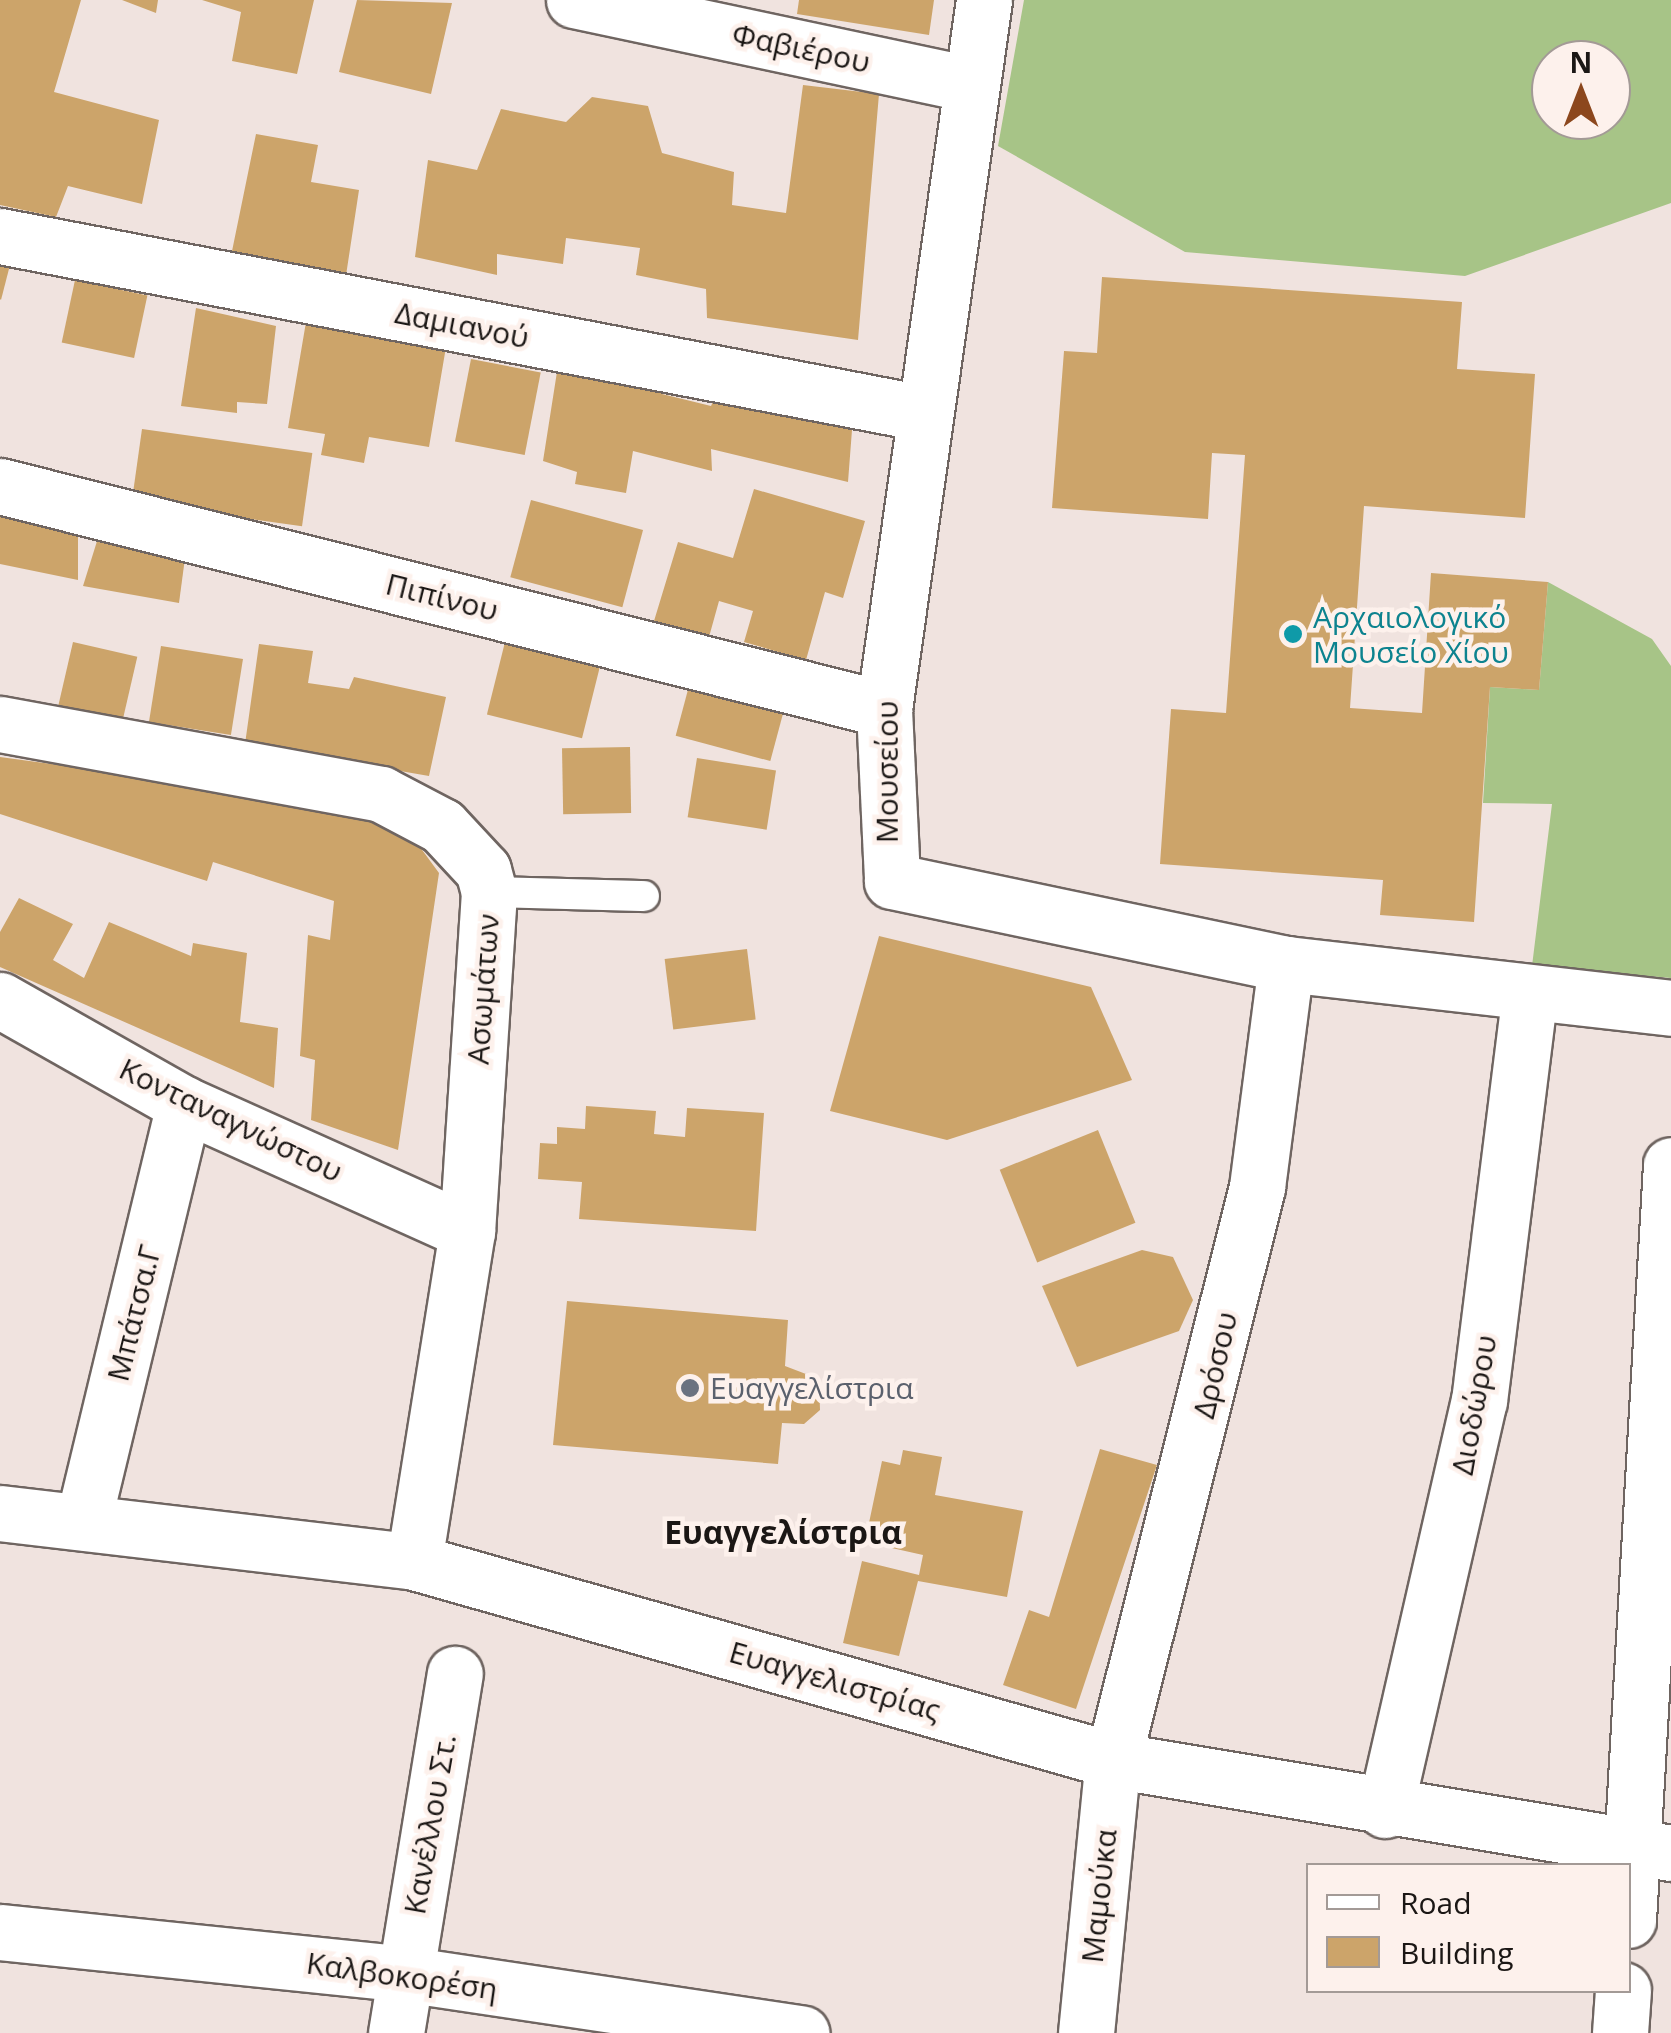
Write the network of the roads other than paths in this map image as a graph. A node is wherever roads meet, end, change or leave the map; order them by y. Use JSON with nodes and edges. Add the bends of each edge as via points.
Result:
{"nodes":[{"id":1,"x":574,"y":0,"type":"edge"},
{"id":2,"x":984,"y":0,"type":"edge"},
{"id":3,"x":969,"y":84,"type":"junction"},
{"id":4,"x":0,"y":236,"type":"edge"},
{"id":5,"x":923,"y":414,"type":"junction"},
{"id":6,"x":0,"y":486,"type":"edge"},
{"id":7,"x":884,"y":709,"type":"junction"},
{"id":8,"x":0,"y":724,"type":"edge"},
{"id":9,"x":489,"y":892,"type":"junction"},
{"id":10,"x":644,"y":896,"type":"dead end"},
{"id":11,"x":1286,"y":964,"type":"junction"},
{"id":12,"x":1530,"y":994,"type":"junction"},
{"id":13,"x":0,"y":1000,"type":"edge"},
{"id":14,"x":1671,"y":1008,"type":"edge"},
{"id":15,"x":184,"y":1104,"type":"junction"},
{"id":16,"x":1671,"y":1165,"type":"edge"},
{"id":17,"x":467,"y":1231,"type":"junction"},
{"id":18,"x":0,"y":1513,"type":"edge"},
{"id":19,"x":84,"y":1522,"type":"junction"},
{"id":20,"x":414,"y":1562,"type":"junction"},
{"id":21,"x":456,"y":1674,"type":"dead end"},
{"id":22,"x":1113,"y":1760,"type":"junction"},
{"id":23,"x":1385,"y":1810,"type":"junction"},
{"id":24,"x":1652,"y":1850,"type":"edge"},
{"id":25,"x":1631,"y":1911,"type":"edge"},
{"id":26,"x":0,"y":1932,"type":"edge"},
{"id":27,"x":405,"y":1974,"type":"junction"},
{"id":28,"x":1624,"y":1993,"type":"edge"},
{"id":29,"x":682,"y":2025,"type":"edge"},
{"id":30,"x":396,"y":2033,"type":"edge"},
{"id":31,"x":802,"y":2033,"type":"edge"},
{"id":32,"x":1086,"y":2033,"type":"edge"},
{"id":33,"x":1620,"y":2033,"type":"edge"}],
"edges":[{"from":1,"to":3,"type":"street","name":"Φαβιέρου"},
{"from":2,"to":3,"type":"street","name":"Μουσείου"},
{"from":3,"to":5,"type":"street","name":"Μουσείου"},
{"from":4,"to":5,"type":"street","name":"Δαμιανού"},
{"from":5,"to":7,"type":"street","name":"Μουσείου"},
{"from":6,"to":7,"type":"street","name":"Πιπίνου"},
{"from":7,"to":11,"type":"street","name":"Μουσείου","via":[[892,881]]},
{"from":8,"to":9,"type":"street","name":"Ασωμάτων","via":[[381,794],[442,826],[483,870]]},
{"from":9,"to":10,"type":"lane"},
{"from":9,"to":17,"type":"street","name":"Ασωμάτων"},
{"from":11,"to":12,"type":"street","name":"Μουσείου"},
{"from":11,"to":22,"type":"street","name":"Δρόσου","via":[[1257,1187]]},
{"from":12,"to":14,"type":"street","name":"Μουσείου"},
{"from":12,"to":23,"type":"street","name":"Διοδώρου","via":[[1479,1401]]},
{"from":13,"to":15,"type":"street","name":"Κονταναγνώστου"},
{"from":15,"to":17,"type":"street","name":"Κονταναγνώστου"},
{"from":15,"to":19,"type":"street","name":"Μπάτσα.Γ"},
{"from":16,"to":24,"type":"street"},
{"from":17,"to":20,"type":"street","name":"Ασωμάτων"},
{"from":18,"to":19,"type":"street","name":"Ευαγγελιστρίας"},
{"from":19,"to":20,"type":"street","name":"Ευαγγελιστρίας"},
{"from":20,"to":22,"type":"street","name":"Ευαγγελιστρίας"},
{"from":21,"to":27,"type":"street","name":"Κανέλλου Στ."},
{"from":22,"to":23,"type":"street","name":"Ευαγγελιστρίας"},
{"from":22,"to":32,"type":"street","name":"Μαμούκα"},
{"from":23,"to":24,"type":"street","name":"Ευαγγελιστρίας"},
{"from":24,"to":25,"type":"street"},
{"from":26,"to":27,"type":"street","name":"Καλβοκορέση"},
{"from":27,"to":29,"type":"street","name":"Καλβοκορέση"},
{"from":27,"to":30,"type":"street","name":"Κανέλλου Στ."},
{"from":28,"to":33,"type":"street"},
{"from":29,"to":31,"type":"street","name":"Καλβοκορέση"}]}
